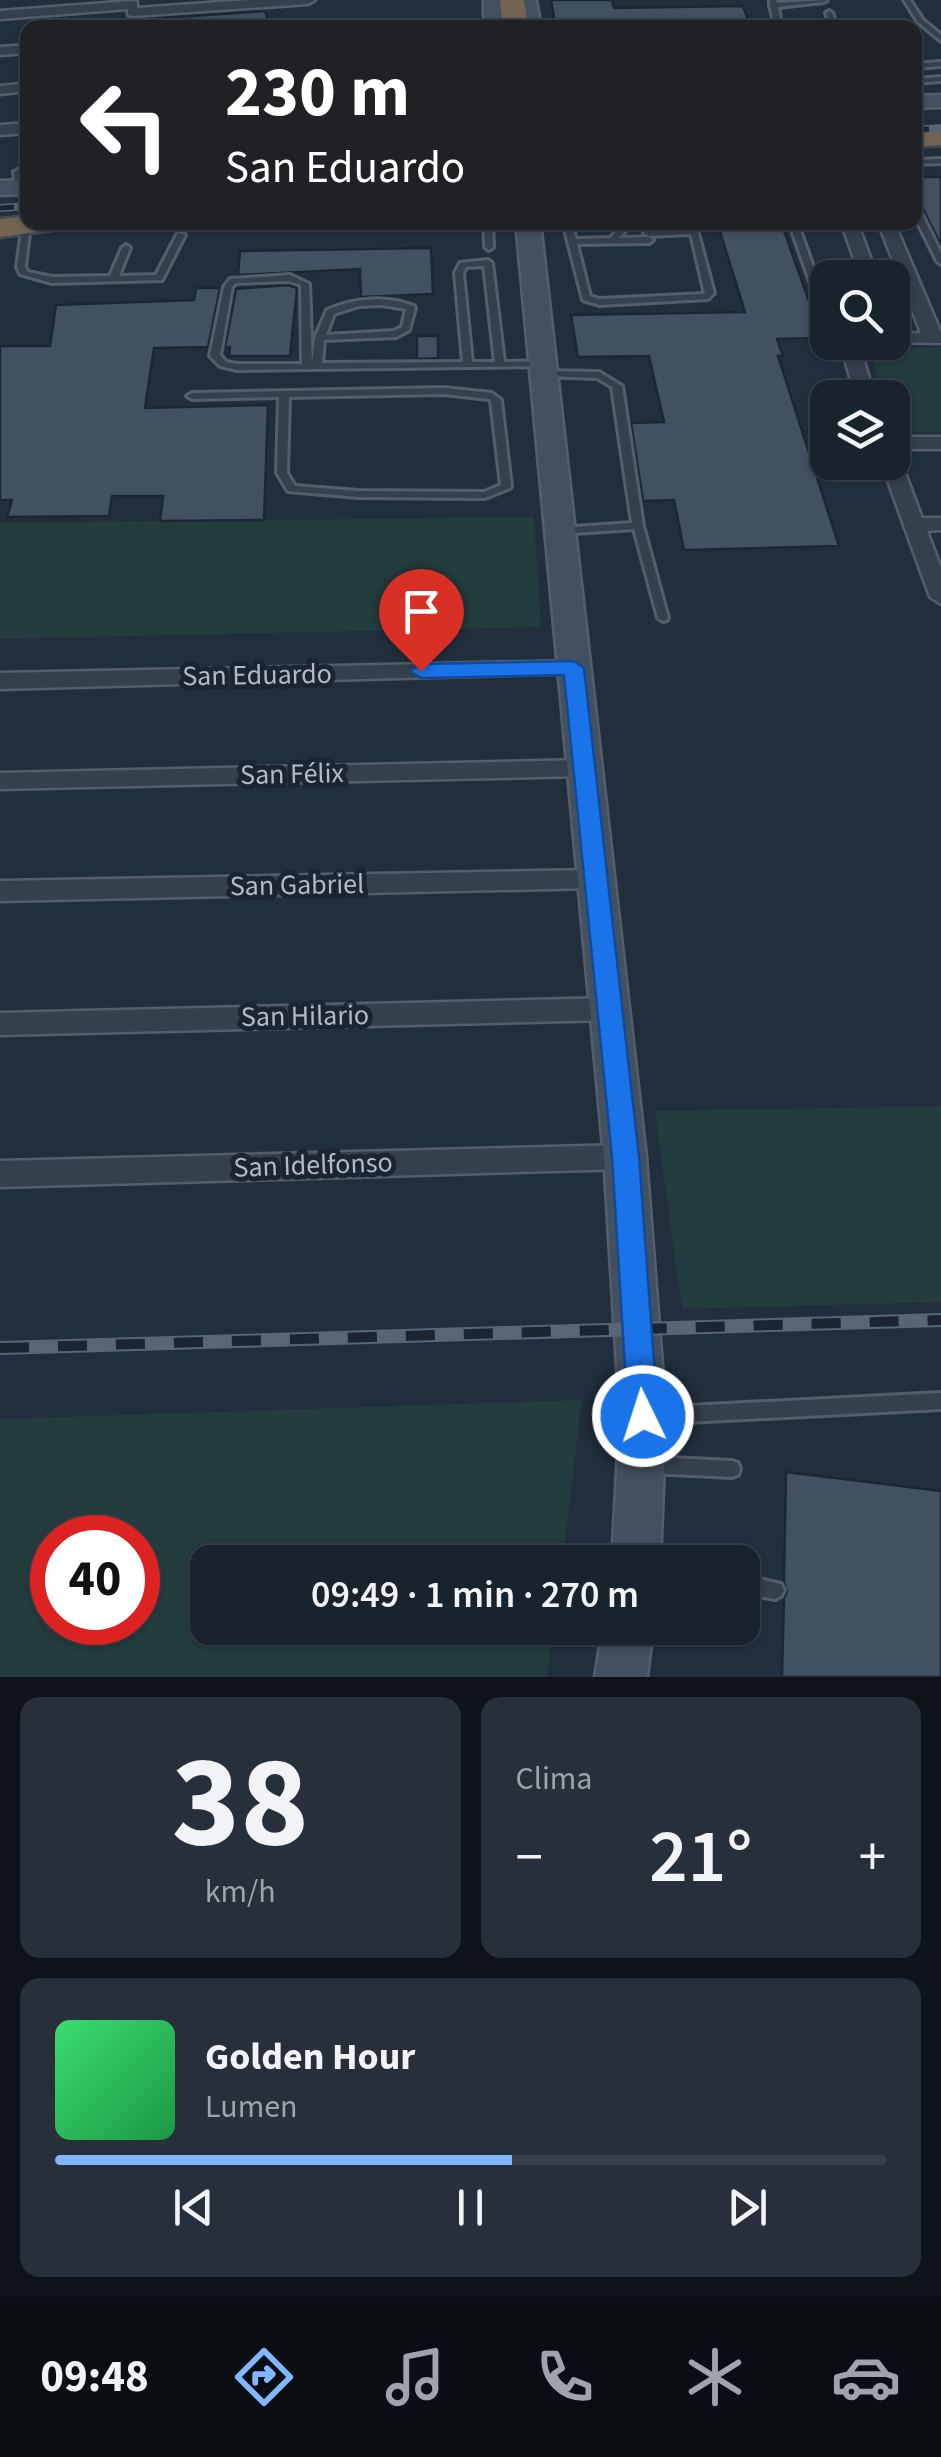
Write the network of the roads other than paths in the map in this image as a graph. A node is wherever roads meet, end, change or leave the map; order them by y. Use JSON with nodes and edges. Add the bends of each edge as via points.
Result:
{"nodes":[{"id":1,"x":308,"y":0,"type":"edge"},
{"id":2,"x":824,"y":0,"type":"edge"},
{"id":3,"x":257,"y":2,"type":"edge"},
{"id":4,"x":773,"y":2,"type":"edge"},
{"id":5,"x":133,"y":11,"type":"edge"},
{"id":6,"x":830,"y":13,"type":"dead end"},
{"id":7,"x":0,"y":15,"type":"edge"},
{"id":8,"x":832,"y":20,"type":"edge"},
{"id":9,"x":922,"y":23,"type":"edge"},
{"id":10,"x":941,"y":39,"type":"edge"},
{"id":11,"x":18,"y":205,"type":"edge"},
{"id":12,"x":922,"y":221,"type":"edge"},
{"id":13,"x":182,"y":230,"type":"edge"},
{"id":14,"x":488,"y":230,"type":"edge"},
{"id":15,"x":529,"y":230,"type":"edge"},
{"id":16,"x":569,"y":230,"type":"edge"},
{"id":17,"x":622,"y":230,"type":"edge"},
{"id":18,"x":693,"y":230,"type":"edge"},
{"id":19,"x":797,"y":230,"type":"edge"},
{"id":20,"x":852,"y":230,"type":"edge"},
{"id":21,"x":889,"y":230,"type":"edge"},
{"id":22,"x":648,"y":232,"type":"edge"},
{"id":23,"x":612,"y":241,"type":"junction"},
{"id":24,"x":572,"y":242,"type":"junction"},
{"id":25,"x":936,"y":245,"type":"edge"},
{"id":26,"x":126,"y":248,"type":"dead end"},
{"id":27,"x":488,"y":254,"type":"junction"},
{"id":28,"x":653,"y":254,"type":"dead end"},
{"id":29,"x":863,"y":260,"type":"edge"},
{"id":30,"x":941,"y":261,"type":"edge"},
{"id":31,"x":810,"y":269,"type":"edge"},
{"id":32,"x":112,"y":280,"type":"junction"},
{"id":33,"x":910,"y":298,"type":"edge"},
{"id":34,"x":916,"y":298,"type":"junction"},
{"id":35,"x":320,"y":338,"type":"junction"},
{"id":36,"x":936,"y":338,"type":"edge"},
{"id":37,"x":910,"y":339,"type":"edge"},
{"id":38,"x":468,"y":365,"type":"junction"},
{"id":39,"x":500,"y":365,"type":"junction"},
{"id":40,"x":312,"y":366,"type":"junction"},
{"id":41,"x":237,"y":367,"type":"junction"},
{"id":42,"x":545,"y":369,"type":"junction"},
{"id":43,"x":284,"y":394,"type":"junction"},
{"id":44,"x":234,"y":395,"type":"junction"},
{"id":45,"x":192,"y":396,"type":"dead end"},
{"id":46,"x":941,"y":442,"type":"edge"},
{"id":47,"x":910,"y":443,"type":"edge"},
{"id":48,"x":897,"y":480,"type":"edge"},
{"id":49,"x":914,"y":524,"type":"junction"},
{"id":50,"x":941,"y":524,"type":"edge"},
{"id":51,"x":638,"y":526,"type":"junction"},
{"id":52,"x":560,"y":532,"type":"junction"},
{"id":53,"x":941,"y":596,"type":"edge"},
{"id":54,"x":663,"y":618,"type":"dead end"},
{"id":55,"x":574,"y":668,"type":"junction"},
{"id":56,"x":0,"y":681,"type":"edge"},
{"id":57,"x":583,"y":768,"type":"junction"},
{"id":58,"x":0,"y":781,"type":"edge"},
{"id":59,"x":594,"y":879,"type":"junction"},
{"id":60,"x":0,"y":891,"type":"edge"},
{"id":61,"x":610,"y":1009,"type":"junction"},
{"id":62,"x":0,"y":1024,"type":"edge"},
{"id":63,"x":625,"y":1157,"type":"junction"},
{"id":64,"x":0,"y":1174,"type":"edge"},
{"id":65,"x":941,"y":1401,"type":"edge"},
{"id":66,"x":643,"y":1416,"type":"junction"},
{"id":67,"x":643,"y":1465,"type":"junction"},
{"id":68,"x":732,"y":1469,"type":"dead end"},
{"id":69,"x":637,"y":1545,"type":"edge"},
{"id":70,"x":760,"y":1587,"type":"edge"},
{"id":71,"x":775,"y":1590,"type":"dead end"},
{"id":72,"x":626,"y":1645,"type":"edge"},
{"id":73,"x":621,"y":1677,"type":"edge"}],
"edges":[{"from":1,"to":3,"type":"street"},
{"from":2,"to":4,"type":"lane"},
{"from":3,"to":5,"type":"street"},
{"from":5,"to":7,"type":"street"},
{"from":6,"to":8,"type":"lane"},
{"from":9,"to":10,"type":"lane"},
{"from":11,"to":32,"type":"lane","via":[[24,274]]},
{"from":12,"to":25,"type":"lane"},
{"from":13,"to":32,"type":"lane","via":[[158,278]]},
{"from":14,"to":27,"type":"lane"},
{"from":15,"to":42,"type":"street"},
{"from":16,"to":24,"type":"lane"},
{"from":17,"to":23,"type":"lane"},
{"from":18,"to":24,"type":"lane","via":[[710,293],[702,298],[586,298]]},
{"from":19,"to":31,"type":"lane"},
{"from":20,"to":29,"type":"street"},
{"from":21,"to":34,"type":"street"},
{"from":22,"to":23,"type":"lane"},
{"from":22,"to":28,"type":"lane"},
{"from":23,"to":24,"type":"lane"},
{"from":25,"to":30,"type":"lane"},
{"from":26,"to":32,"type":"lane"},
{"from":27,"to":38,"type":"lane","via":[[459,273]]},
{"from":27,"to":39,"type":"lane"},
{"from":33,"to":34,"type":"street"},
{"from":34,"to":36,"type":"street"},
{"from":35,"to":35,"type":"lane","via":[[337,308],[411,308],[406,328],[396,334]]},
{"from":35,"to":40,"type":"lane"},
{"from":36,"to":37,"type":"street"},
{"from":38,"to":39,"type":"lane"},
{"from":38,"to":40,"type":"lane"},
{"from":39,"to":42,"type":"lane"},
{"from":40,"to":41,"type":"lane"},
{"from":40,"to":41,"type":"lane","via":[[305,284],[241,278],[228,287],[215,356]]},
{"from":41,"to":44,"type":"lane"},
{"from":42,"to":51,"type":"lane","via":[[599,375],[617,386]]},
{"from":42,"to":52,"type":"street"},
{"from":43,"to":43,"type":"lane","via":[[492,396],[506,486],[486,495],[292,489],[282,473]]},
{"from":43,"to":44,"type":"lane"},
{"from":44,"to":45,"type":"lane"},
{"from":46,"to":47,"type":"street"},
{"from":48,"to":49,"type":"street"},
{"from":49,"to":50,"type":"street"},
{"from":49,"to":53,"type":"street"},
{"from":51,"to":52,"type":"lane"},
{"from":51,"to":54,"type":"lane"},
{"from":52,"to":55,"type":"street"},
{"from":55,"to":56,"type":"street","name":"San Eduardo"},
{"from":55,"to":57,"type":"street"},
{"from":57,"to":58,"type":"street","name":"San Félix"},
{"from":57,"to":59,"type":"street"},
{"from":59,"to":60,"type":"street","name":"San Gabriel"},
{"from":59,"to":61,"type":"street"},
{"from":61,"to":62,"type":"street","name":"San Hilario"},
{"from":61,"to":63,"type":"street"},
{"from":63,"to":64,"type":"street","name":"San Idelfonso"},
{"from":63,"to":66,"type":"street"},
{"from":65,"to":66,"type":"lane"},
{"from":66,"to":67,"type":"street"},
{"from":67,"to":68,"type":"lane"},
{"from":67,"to":69,"type":"street"},
{"from":70,"to":71,"type":"lane"},
{"from":72,"to":73,"type":"street"}]}
